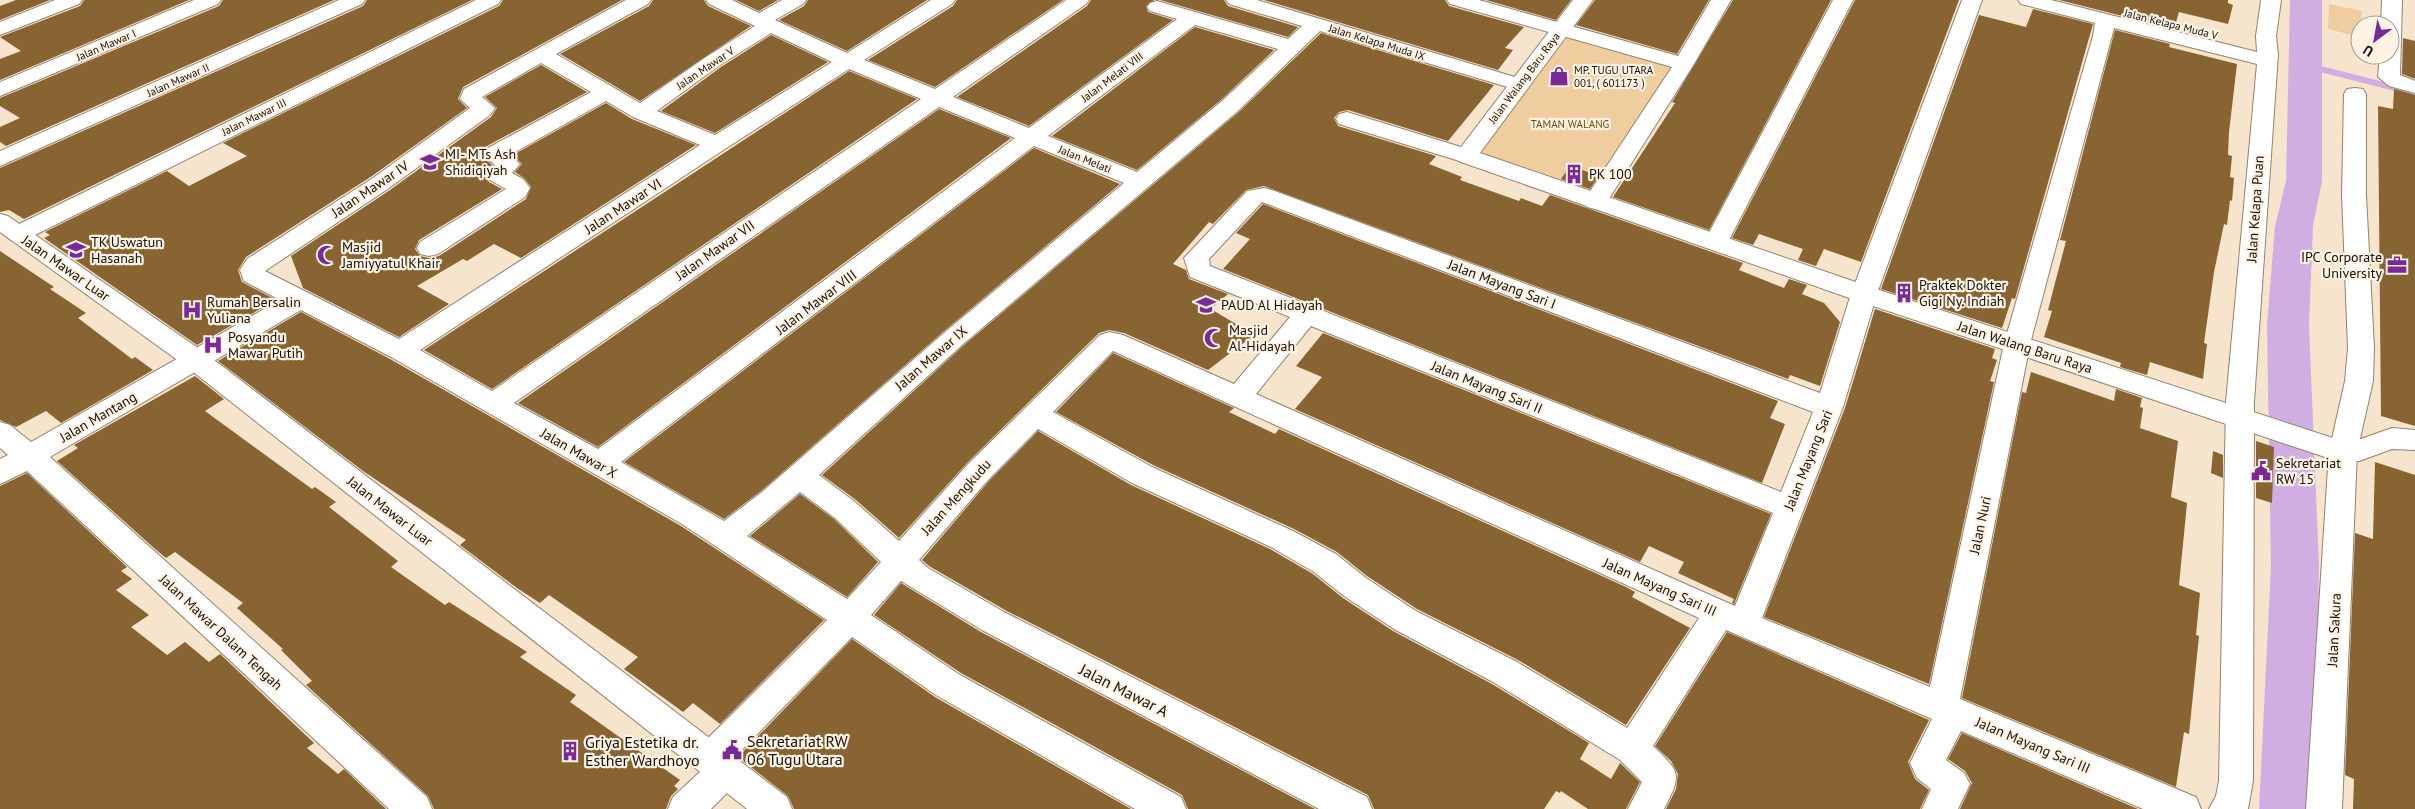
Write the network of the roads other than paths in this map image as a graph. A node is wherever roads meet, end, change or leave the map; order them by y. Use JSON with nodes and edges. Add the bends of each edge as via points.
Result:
{"nodes":[{"id":1,"x":72,"y":0,"type":"edge"},
{"id":2,"x":211,"y":0,"type":"edge"},
{"id":3,"x":355,"y":0,"type":"edge"},
{"id":4,"x":491,"y":0,"type":"edge"},
{"id":5,"x":641,"y":0,"type":"edge"},
{"id":6,"x":716,"y":0,"type":"edge"},
{"id":7,"x":796,"y":0,"type":"edge"},
{"id":8,"x":944,"y":0,"type":"edge"},
{"id":9,"x":1079,"y":0,"type":"edge"},
{"id":10,"x":1236,"y":0,"type":"edge"},
{"id":11,"x":1457,"y":0,"type":"edge"},
{"id":12,"x":1583,"y":0,"type":"edge"},
{"id":13,"x":1721,"y":0,"type":"edge"},
{"id":14,"x":1843,"y":0,"type":"edge"},
{"id":15,"x":1972,"y":0,"type":"edge"},
{"id":16,"x":2028,"y":0,"type":"edge"},
{"id":17,"x":2074,"y":0,"type":"edge"},
{"id":18,"x":2271,"y":0,"type":"edge"},
{"id":19,"x":2392,"y":0,"type":"edge"},
{"id":20,"x":1157,"y":6,"type":"dead end"},
{"id":21,"x":2106,"y":9,"type":"edge"},
{"id":22,"x":1193,"y":17,"type":"junction"},
{"id":23,"x":765,"y":23,"type":"junction"},
{"id":24,"x":1316,"y":24,"type":"junction"},
{"id":25,"x":0,"y":29,"type":"edge"},
{"id":26,"x":1561,"y":29,"type":"junction"},
{"id":27,"x":1292,"y":47,"type":"junction"},
{"id":28,"x":541,"y":54,"type":"junction"},
{"id":29,"x":2267,"y":54,"type":"junction"},
{"id":30,"x":847,"y":61,"type":"junction"},
{"id":31,"x":1684,"y":64,"type":"junction"},
{"id":32,"x":1518,"y":84,"type":"junction"},
{"id":33,"x":2415,"y":88,"type":"edge"},
{"id":34,"x":0,"y":90,"type":"edge"},
{"id":35,"x":608,"y":91,"type":"junction"},
{"id":36,"x":2355,"y":94,"type":"dead end"},
{"id":37,"x":936,"y":98,"type":"junction"},
{"id":38,"x":641,"y":112,"type":"junction"},
{"id":39,"x":1347,"y":119,"type":"dead end"},
{"id":40,"x":1032,"y":138,"type":"junction"},
{"id":41,"x":717,"y":144,"type":"junction"},
{"id":42,"x":1466,"y":156,"type":"junction"},
{"id":43,"x":0,"y":159,"type":"edge"},
{"id":44,"x":1139,"y":181,"type":"junction"},
{"id":45,"x":1595,"y":202,"type":"junction"},
{"id":46,"x":9,"y":228,"type":"edge"},
{"id":47,"x":1716,"y":242,"type":"junction"},
{"id":48,"x":429,"y":248,"type":"dead end"},
{"id":49,"x":1196,"y":258,"type":"joint"},
{"id":50,"x":252,"y":270,"type":"joint"},
{"id":51,"x":1864,"y":294,"type":"junction"},
{"id":52,"x":301,"y":299,"type":"junction"},
{"id":53,"x":1307,"y":314,"type":"junction"},
{"id":54,"x":2017,"y":344,"type":"junction"},
{"id":55,"x":400,"y":351,"type":"junction"},
{"id":56,"x":196,"y":360,"type":"junction"},
{"id":57,"x":1239,"y":396,"type":"junction"},
{"id":58,"x":494,"y":403,"type":"junction"},
{"id":59,"x":1829,"y":407,"type":"junction"},
{"id":60,"x":1034,"y":414,"type":"junction"},
{"id":61,"x":2241,"y":418,"type":"junction"},
{"id":62,"x":0,"y":432,"type":"edge"},
{"id":63,"x":2415,"y":440,"type":"edge"},
{"id":64,"x":2340,"y":451,"type":"junction"},
{"id":65,"x":28,"y":456,"type":"junction"},
{"id":66,"x":599,"y":464,"type":"junction"},
{"id":67,"x":0,"y":473,"type":"edge"},
{"id":68,"x":799,"y":476,"type":"junction"},
{"id":69,"x":1788,"y":507,"type":"junction"},
{"id":70,"x":725,"y":536,"type":"junction"},
{"id":71,"x":900,"y":560,"type":"junction"},
{"id":72,"x":850,"y":618,"type":"junction"},
{"id":73,"x":1731,"y":619,"type":"junction"},
{"id":74,"x":1948,"y":709,"type":"junction"},
{"id":75,"x":1632,"y":749,"type":"junction"},
{"id":76,"x":718,"y":766,"type":"junction"},
{"id":77,"x":414,"y":809,"type":"edge"},
{"id":78,"x":686,"y":809,"type":"edge"},
{"id":79,"x":774,"y":809,"type":"edge"},
{"id":80,"x":1168,"y":809,"type":"edge"},
{"id":81,"x":1354,"y":809,"type":"edge"},
{"id":82,"x":1646,"y":809,"type":"edge"},
{"id":83,"x":1940,"y":809,"type":"edge"},
{"id":84,"x":2183,"y":809,"type":"edge"},
{"id":85,"x":2227,"y":809,"type":"edge"},
{"id":86,"x":2324,"y":809,"type":"edge"}],
"edges":[{"from":1,"to":25,"type":"street"},
{"from":2,"to":34,"type":"street","name":"Jalan Mawar I"},
{"from":3,"to":43,"type":"street","name":"Jalan Mawar II"},
{"from":4,"to":46,"type":"street","name":"Jalan Mawar III"},
{"from":5,"to":28,"type":"street","name":"Jalan Mawar IV"},
{"from":6,"to":23,"type":"street","name":"Jalan Melati"},
{"from":7,"to":23,"type":"street","name":"Jalan Mawar V"},
{"from":8,"to":30,"type":"street","name":"Jalan Mawar VI"},
{"from":9,"to":37,"type":"street","name":"Jalan Mawar VII"},
{"from":10,"to":24,"type":"street","name":"Jalan Kelapa Muda IX"},
{"from":11,"to":26,"type":"street"},
{"from":12,"to":26,"type":"street","name":"Jalan Walang Baru Raya"},
{"from":13,"to":31,"type":"street"},
{"from":14,"to":47,"type":"street"},
{"from":15,"to":51,"type":"street","name":"Jalan Mayang Sari"},
{"from":16,"to":21,"type":"street"},
{"from":17,"to":21,"type":"street","name":"Jalan Kelapa Muda V"},
{"from":18,"to":29,"type":"street","name":"Jalan Kelapa Puan"},
{"from":19,"to":33,"type":"street","via":[[2399,33],[2389,77]]},
{"from":20,"to":22,"type":"street"},
{"from":21,"to":29,"type":"street"},
{"from":21,"to":54,"type":"street","name":"Jalan Nuri","via":[[2103,36]]},
{"from":22,"to":27,"type":"street"},
{"from":22,"to":40,"type":"street","name":"Jalan Melati VIII"},
{"from":23,"to":30,"type":"street","name":"Jalan Melati"},
{"from":23,"to":38,"type":"street","name":"Jalan Mawar V"},
{"from":24,"to":27,"type":"street"},
{"from":24,"to":32,"type":"street","name":"Jalan Kelapa Muda IX"},
{"from":26,"to":31,"type":"street"},
{"from":26,"to":32,"type":"street","name":"Jalan Walang Baru Raya"},
{"from":27,"to":44,"type":"street","via":[[1231,105]]},
{"from":28,"to":35,"type":"street"},
{"from":28,"to":50,"type":"street","name":"Jalan Mawar IV","via":[[472,94],[471,98],[484,108],[446,137]]},
{"from":29,"to":61,"type":"street","name":"Jalan Kelapa Puan"},
{"from":30,"to":37,"type":"street","name":"Jalan Melati"},
{"from":30,"to":41,"type":"street","name":"Jalan Mawar VI"},
{"from":31,"to":45,"type":"street"},
{"from":32,"to":42,"type":"street","name":"Jalan Walang Baru Raya"},
{"from":35,"to":38,"type":"street"},
{"from":35,"to":48,"type":"street","via":[[496,154],[509,164],[498,175],[515,184],[517,192]]},
{"from":36,"to":64,"type":"street","name":"Jalan Sakura","via":[[2354,196],[2361,348],[2359,381]]},
{"from":37,"to":40,"type":"street","name":"Jalan Melati"},
{"from":37,"to":58,"type":"street","name":"Jalan Mawar VII"},
{"from":38,"to":41,"type":"street"},
{"from":39,"to":42,"type":"street","name":"Jalan Walang Baru Raya"},
{"from":40,"to":44,"type":"street","name":"Jalan Melati"},
{"from":40,"to":66,"type":"street","name":"Jalan Mawar VIII"},
{"from":41,"to":55,"type":"street","name":"Jalan Mawar VI"},
{"from":42,"to":45,"type":"street","name":"Jalan Walang Baru Raya"},
{"from":44,"to":68,"type":"street","name":"Jalan Mawar IX","via":[[953,339]]},
{"from":45,"to":47,"type":"street","name":"Jalan Walang Baru Raya"},
{"from":46,"to":56,"type":"street","name":"Jalan Mawar Luar"},
{"from":47,"to":51,"type":"street","name":"Jalan Walang Baru Raya"},
{"from":49,"to":53,"type":"street","name":"Jalan Mayang Sari II","via":[[1199,272]]},
{"from":49,"to":59,"type":"street","name":"Jalan Mayang Sari I","via":[[1255,196],[1264,195]]},
{"from":50,"to":52,"type":"street","name":"Jalan Mawar X","via":[[253,275]]},
{"from":51,"to":54,"type":"street","name":"Jalan Walang Baru Raya"},
{"from":51,"to":59,"type":"street","name":"Jalan Mayang Sari"},
{"from":52,"to":55,"type":"street","name":"Jalan Mawar X"},
{"from":52,"to":56,"type":"street"},
{"from":53,"to":57,"type":"street"},
{"from":53,"to":69,"type":"street","name":"Jalan Mayang Sari II"},
{"from":54,"to":61,"type":"street","name":"Jalan Walang Baru Raya"},
{"from":54,"to":74,"type":"street","name":"Jalan Nuri"},
{"from":55,"to":58,"type":"street","name":"Jalan Mawar X"},
{"from":56,"to":65,"type":"street","name":"Jalan Mantang"},
{"from":56,"to":76,"type":"street","name":"Jalan Mawar Luar"},
{"from":57,"to":60,"type":"street","name":"Jalan Mengkudu","via":[[1123,344],[1109,341]]},
{"from":57,"to":73,"type":"street","name":"Jalan Mayang Sari III"},
{"from":58,"to":66,"type":"street","name":"Jalan Mawar X"},
{"from":59,"to":69,"type":"street","name":"Jalan Mayang Sari"},
{"from":60,"to":71,"type":"street","name":"Jalan Mengkudu"},
{"from":60,"to":75,"type":"street","via":[[1142,475],[1282,539],[1325,563],[1405,620],[1505,672]]},
{"from":61,"to":64,"type":"street","name":"Jalan Walang Baru Raya"},
{"from":61,"to":85,"type":"street","via":[[2236,781],[2232,804]]},
{"from":62,"to":65,"type":"street","name":"Jalan Mawar Dalam Tengah"},
{"from":63,"to":64,"type":"street","name":"Jalan Walang Baru Raya","via":[[2395,438],[2380,441],[2364,450]]},
{"from":64,"to":86,"type":"street","name":"Jalan Sakura"},
{"from":65,"to":67,"type":"street","name":"Jalan Mantang"},
{"from":65,"to":77,"type":"street","name":"Jalan Mawar Dalam Tengah"},
{"from":66,"to":70,"type":"street","name":"Jalan Mawar X"},
{"from":68,"to":70,"type":"street","name":"Jalan Mawar IX"},
{"from":68,"to":71,"type":"street","name":"Jalan Mawar A","via":[[845,510]]},
{"from":69,"to":73,"type":"street","name":"Jalan Mayang Sari"},
{"from":70,"to":72,"type":"street","name":"Jalan Mawar X"},
{"from":71,"to":72,"type":"street","name":"Jalan Mengkudu"},
{"from":71,"to":81,"type":"street","name":"Jalan Mawar A","via":[[917,577],[993,621]]},
{"from":72,"to":76,"type":"street","name":"Jalan Mengkudu"},
{"from":72,"to":80,"type":"street","name":"Jalan Mawar X","via":[[948,684]]},
{"from":73,"to":74,"type":"street","name":"Jalan Mayang Sari III"},
{"from":73,"to":75,"type":"street","name":"Jalan Mayang Sari","via":[[1677,682]]},
{"from":74,"to":83,"type":"street","name":"Jalan Nuri","via":[[1927,763],[1952,784]]},
{"from":74,"to":84,"type":"street","name":"Jalan Mayang Sari III"},
{"from":75,"to":82,"type":"street","via":[[1660,776]]},
{"from":76,"to":78,"type":"street","name":"Jalan Mengkudu"},
{"from":76,"to":79,"type":"street","name":"Jalan Mawar Luar"}]}
